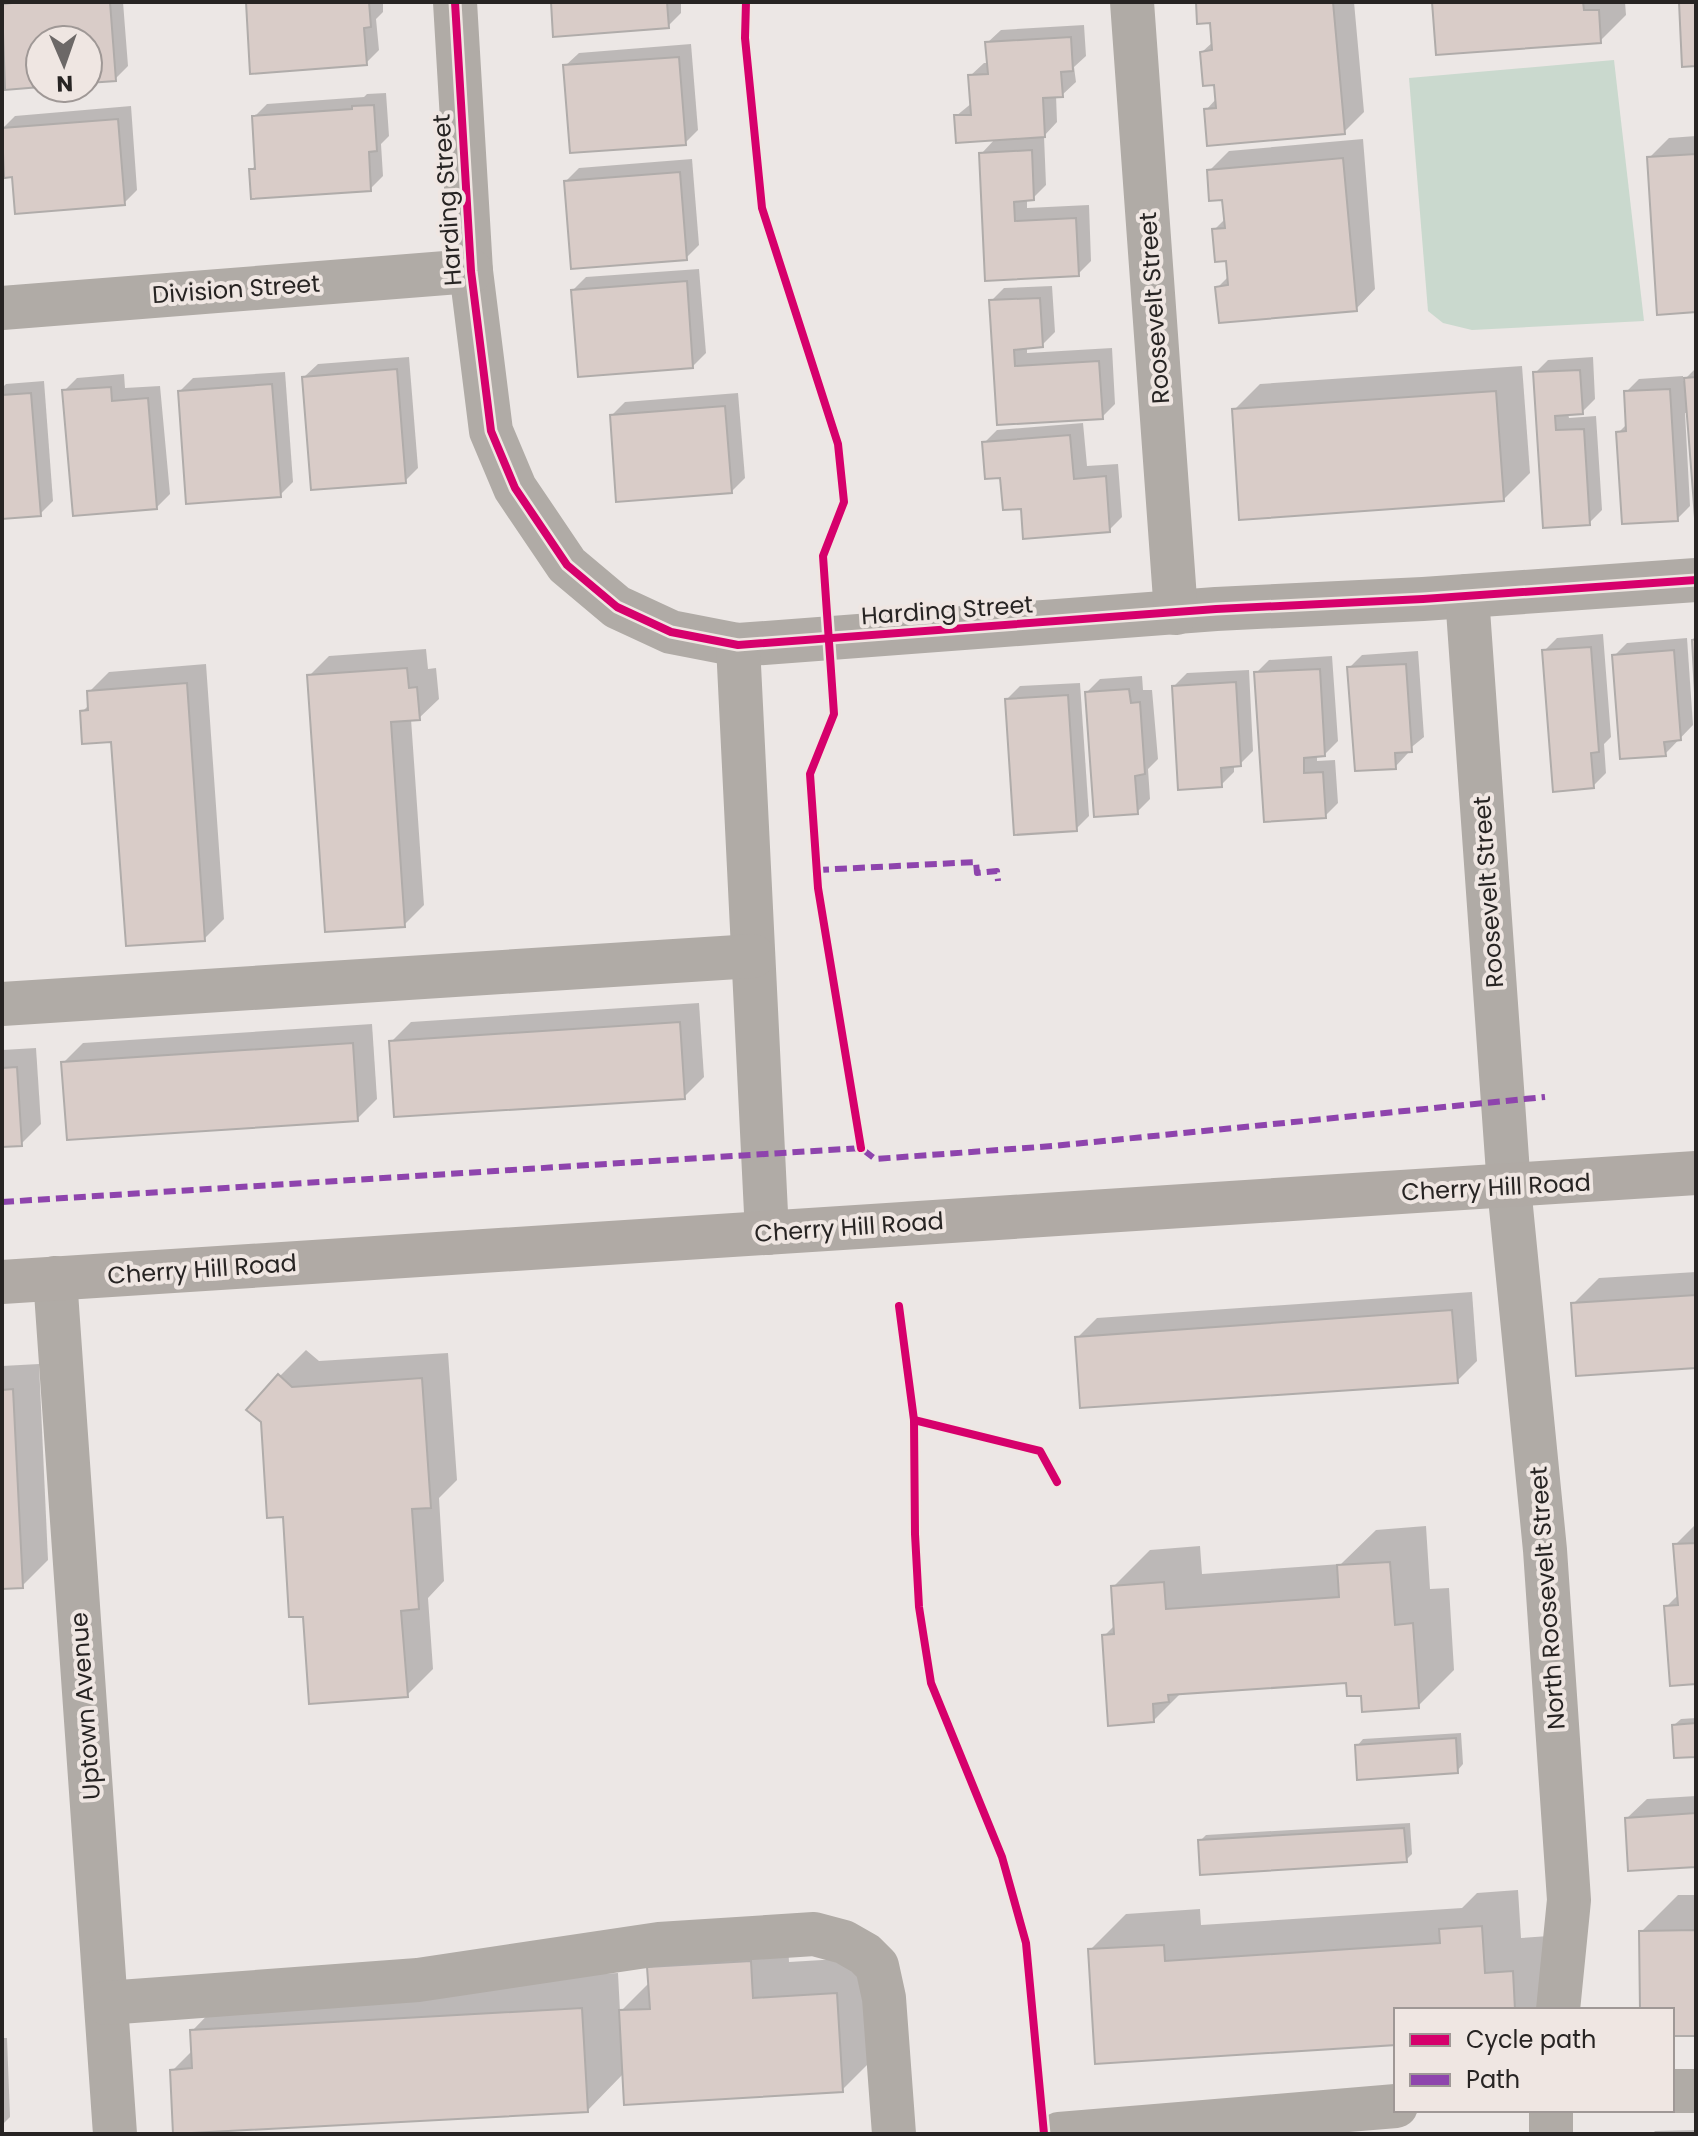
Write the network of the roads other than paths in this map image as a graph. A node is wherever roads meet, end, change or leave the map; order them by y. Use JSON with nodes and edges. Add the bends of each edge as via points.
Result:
{"nodes":[{"id":1,"x":455,"y":2,"type":"edge"},
{"id":2,"x":1132,"y":2,"type":"edge"},
{"id":3,"x":471,"y":271,"type":"junction"},
{"id":4,"x":2,"y":308,"type":"edge"},
{"id":5,"x":1696,"y":580,"type":"edge"},
{"id":6,"x":1467,"y":596,"type":"junction"},
{"id":7,"x":1176,"y":613,"type":"junction"},
{"id":8,"x":738,"y":645,"type":"junction"},
{"id":9,"x":753,"y":956,"type":"junction"},
{"id":10,"x":2,"y":1004,"type":"edge"},
{"id":11,"x":1696,"y":1173,"type":"edge"},
{"id":12,"x":1509,"y":1187,"type":"junction"},
{"id":13,"x":767,"y":1233,"type":"junction"},
{"id":14,"x":55,"y":1278,"type":"junction"},
{"id":15,"x":2,"y":1282,"type":"edge"},
{"id":16,"x":106,"y":2003,"type":"junction"},
{"id":17,"x":1558,"y":2008,"type":"edge"},
{"id":18,"x":1674,"y":2091,"type":"edge"},
{"id":19,"x":1696,"y":2091,"type":"edge"},
{"id":20,"x":1394,"y":2106,"type":"edge"},
{"id":21,"x":1551,"y":2112,"type":"edge"},
{"id":22,"x":1102,"y":2132,"type":"edge"},
{"id":23,"x":115,"y":2134,"type":"edge"},
{"id":24,"x":894,"y":2134,"type":"edge"},
{"id":25,"x":1059,"y":2134,"type":"edge"},
{"id":26,"x":1551,"y":2134,"type":"edge"}],
"edges":[{"from":1,"to":3,"type":"street","name":"Harding Street"},
{"from":2,"to":7,"type":"street","name":"Roosevelt Street"},
{"from":3,"to":4,"type":"street","name":"Division Street"},
{"from":3,"to":8,"type":"street","name":"Harding Street","via":[[491,431],[515,488],[567,565],[617,607],[671,632]]},
{"from":5,"to":6,"type":"street","name":"Harding Street"},
{"from":6,"to":7,"type":"street","name":"Harding Street"},
{"from":6,"to":12,"type":"street","name":"Roosevelt Street"},
{"from":7,"to":8,"type":"street","name":"Harding Street"},
{"from":8,"to":9,"type":"street"},
{"from":9,"to":10,"type":"street"},
{"from":9,"to":13,"type":"street"},
{"from":11,"to":12,"type":"main road","name":"Cherry Hill Road"},
{"from":12,"to":13,"type":"main road","name":"Cherry Hill Road"},
{"from":12,"to":17,"type":"street","name":"North Roosevelt Street","via":[[1545,1550],[1568,1889]]},
{"from":13,"to":14,"type":"main road","name":"Cherry Hill Road"},
{"from":14,"to":15,"type":"main road","name":"Cherry Hill Road"},
{"from":14,"to":16,"type":"street","name":"Uptown Avenue"},
{"from":16,"to":23,"type":"street","name":"Uptown Avenue"},
{"from":16,"to":24,"type":"street","via":[[418,1980],[659,1944],[814,1934],[844,1942],[877,1966]]},
{"from":18,"to":19,"type":"street"},
{"from":20,"to":22,"type":"street"},
{"from":21,"to":26,"type":"street"},
{"from":22,"to":25,"type":"street"}]}
